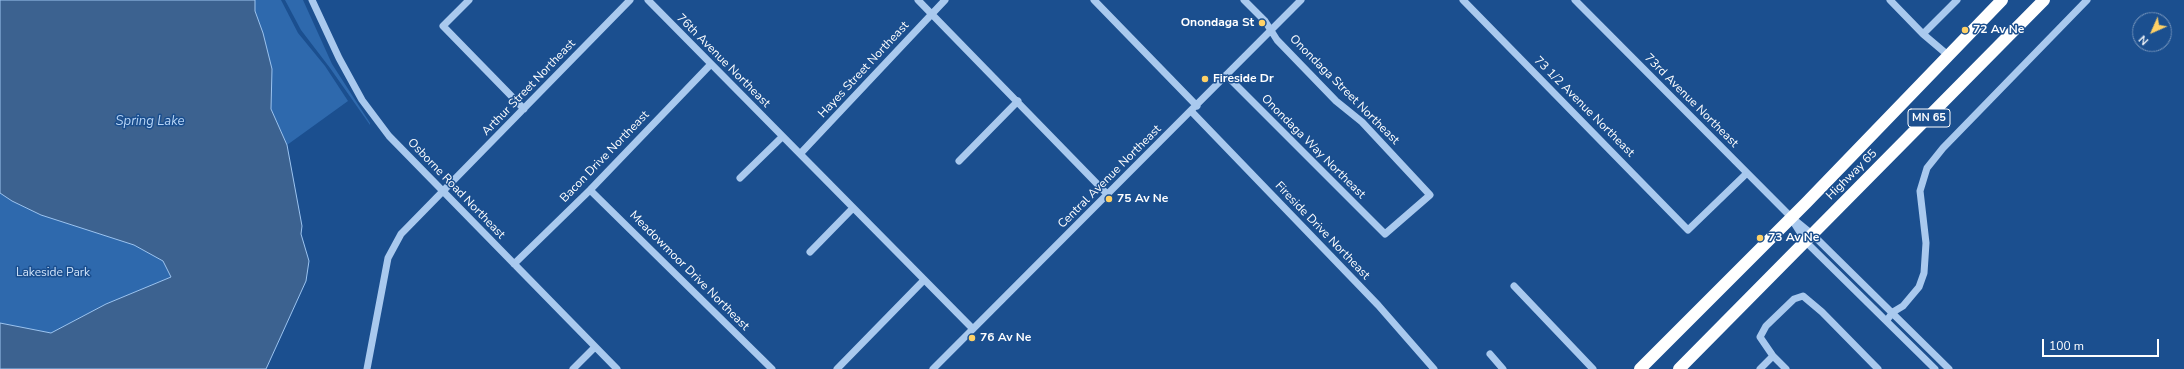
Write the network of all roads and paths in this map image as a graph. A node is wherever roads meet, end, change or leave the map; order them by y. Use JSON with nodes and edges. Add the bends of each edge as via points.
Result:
{"nodes":[{"id":1,"x":312,"y":0,"type":"edge"},
{"id":2,"x":468,"y":0,"type":"edge"},
{"id":3,"x":630,"y":0,"type":"edge"},
{"id":4,"x":648,"y":0,"type":"edge"},
{"id":5,"x":918,"y":0,"type":"edge"},
{"id":6,"x":945,"y":0,"type":"edge"},
{"id":7,"x":1094,"y":0,"type":"edge"},
{"id":8,"x":1244,"y":0,"type":"edge"},
{"id":9,"x":1301,"y":0,"type":"edge"},
{"id":10,"x":1463,"y":0,"type":"edge"},
{"id":11,"x":1575,"y":0,"type":"edge"},
{"id":12,"x":1890,"y":0,"type":"edge"},
{"id":13,"x":1957,"y":0,"type":"edge"},
{"id":14,"x":2002,"y":0,"type":"edge"},
{"id":15,"x":2044,"y":0,"type":"edge"},
{"id":16,"x":2087,"y":0,"type":"edge"},
{"id":17,"x":932,"y":14,"type":"junction"},
{"id":18,"x":1271,"y":30,"type":"junction"},
{"id":19,"x":1923,"y":34,"type":"junction"},
{"id":20,"x":1948,"y":56,"type":"junction"},
{"id":21,"x":710,"y":64,"type":"junction"},
{"id":22,"x":1226,"y":75,"type":"junction"},
{"id":23,"x":1018,"y":101,"type":"junction"},
{"id":24,"x":1197,"y":106,"type":"junction"},
{"id":25,"x":524,"y":109,"type":"junction"},
{"id":26,"x":1191,"y":112,"type":"junction"},
{"id":27,"x":782,"y":136,"type":"junction"},
{"id":28,"x":800,"y":154,"type":"junction"},
{"id":29,"x":959,"y":161,"type":"dead end"},
{"id":30,"x":1746,"y":173,"type":"junction"},
{"id":31,"x":740,"y":178,"type":"dead end"},
{"id":32,"x":590,"y":190,"type":"junction"},
{"id":33,"x":443,"y":191,"type":"junction"},
{"id":34,"x":1107,"y":194,"type":"junction"},
{"id":35,"x":853,"y":208,"type":"junction"},
{"id":36,"x":1791,"y":217,"type":"junction"},
{"id":37,"x":1385,"y":234,"type":"joint"},
{"id":38,"x":1809,"y":238,"type":"junction"},
{"id":39,"x":810,"y":252,"type":"dead end"},
{"id":40,"x":514,"y":264,"type":"junction"},
{"id":41,"x":924,"y":280,"type":"junction"},
{"id":42,"x":1514,"y":286,"type":"dead end"},
{"id":43,"x":1893,"y":312,"type":"junction"},
{"id":44,"x":1886,"y":320,"type":"junction"},
{"id":45,"x":973,"y":329,"type":"junction"},
{"id":46,"x":595,"y":347,"type":"junction"},
{"id":47,"x":1490,"y":354,"type":"dead end"},
{"id":48,"x":1773,"y":356,"type":"junction"},
{"id":49,"x":367,"y":369,"type":"edge"},
{"id":50,"x":573,"y":369,"type":"edge"},
{"id":51,"x":617,"y":369,"type":"edge"},
{"id":52,"x":772,"y":369,"type":"edge"},
{"id":53,"x":837,"y":369,"type":"edge"},
{"id":54,"x":933,"y":369,"type":"edge"},
{"id":55,"x":1434,"y":369,"type":"edge"},
{"id":56,"x":1504,"y":369,"type":"edge"},
{"id":57,"x":1593,"y":369,"type":"edge"},
{"id":58,"x":1640,"y":369,"type":"edge"},
{"id":59,"x":1679,"y":369,"type":"edge"},
{"id":60,"x":1760,"y":369,"type":"edge"},
{"id":61,"x":1786,"y":369,"type":"edge"},
{"id":62,"x":1878,"y":369,"type":"edge"},
{"id":63,"x":1936,"y":369,"type":"edge"},
{"id":64,"x":1949,"y":369,"type":"edge"}],
"edges":[{"from":1,"to":33,"type":"street","name":"Osborne Road Northeast","via":[[362,100],[389,136]]},
{"from":2,"to":25,"type":"street","via":[[443,26]]},
{"from":3,"to":25,"type":"street","name":"Arthur Street Northeast"},
{"from":4,"to":21,"type":"street","name":"76th Avenue Northeast"},
{"from":5,"to":17,"type":"street"},
{"from":6,"to":17,"type":"street","name":"Hayes Street Northeast"},
{"from":7,"to":24,"type":"street"},
{"from":8,"to":18,"type":"street","name":"Onondaga Street Northeast"},
{"from":9,"to":18,"type":"street","name":"Central Avenue Northeast"},
{"from":10,"to":30,"type":"street","name":"73 1/2 Avenue Northeast","via":[[1688,230]]},
{"from":11,"to":30,"type":"street","name":"73rd Avenue Northeast"},
{"from":12,"to":19,"type":"street"},
{"from":13,"to":19,"type":"street"},
{"from":14,"to":20,"type":"highway","name":"Highway 65","number":"MN 65"},
{"from":15,"to":38,"type":"highway","name":"Highway 65","number":"MN 65"},
{"from":16,"to":43,"type":"street","via":[[1943,148],[1927,168],[1920,191],[1926,243],[1924,273],[1919,286],[1903,306]]},
{"from":17,"to":23,"type":"street"},
{"from":17,"to":28,"type":"street","name":"Hayes Street Northeast"},
{"from":18,"to":22,"type":"street","name":"Central Avenue Northeast"},
{"from":18,"to":37,"type":"street","name":"Onondaga Street Northeast","via":[[1277,40],[1336,100],[1362,122],[1430,195]]},
{"from":19,"to":20,"type":"street"},
{"from":20,"to":36,"type":"highway","name":"Highway 65","number":"MN 65"},
{"from":21,"to":27,"type":"street","name":"76th Avenue Northeast"},
{"from":21,"to":32,"type":"street","name":"Bacon Drive Northeast"},
{"from":22,"to":24,"type":"street","name":"Central Avenue Northeast"},
{"from":22,"to":37,"type":"street","name":"Onondaga Way Northeast"},
{"from":23,"to":29,"type":"street"},
{"from":23,"to":34,"type":"street"},
{"from":24,"to":26,"type":"street","name":"Central Avenue Northeast"},
{"from":25,"to":33,"type":"street","name":"Arthur Street Northeast"},
{"from":26,"to":34,"type":"street","name":"Central Avenue Northeast"},
{"from":26,"to":55,"type":"street","name":"Fireside Drive Northeast","via":[[1378,305]]},
{"from":27,"to":28,"type":"street","name":"76th Avenue Northeast"},
{"from":27,"to":31,"type":"street"},
{"from":28,"to":35,"type":"street","name":"76th Avenue Northeast"},
{"from":30,"to":36,"type":"street","name":"73rd Avenue Northeast"},
{"from":32,"to":40,"type":"street","name":"Bacon Drive Northeast"},
{"from":32,"to":52,"type":"street","name":"Meadowmoor Drive Northeast"},
{"from":33,"to":40,"type":"street","name":"Osborne Road Northeast"},
{"from":33,"to":49,"type":"street","name":"Arthur Street Northeast","via":[[401,234],[388,258]]},
{"from":34,"to":45,"type":"street","name":"Central Avenue Northeast"},
{"from":35,"to":39,"type":"street"},
{"from":35,"to":41,"type":"street","name":"76th Avenue Northeast"},
{"from":36,"to":38,"type":"street","name":"73rd Avenue Northeast"},
{"from":36,"to":58,"type":"highway","name":"Highway 65","number":"MN 65"},
{"from":38,"to":43,"type":"street","name":"73rd Avenue Northeast"},
{"from":38,"to":44,"type":"street","name":"73rd Avenue Northeast"},
{"from":38,"to":59,"type":"highway","name":"Highway 65","number":"MN 65"},
{"from":40,"to":46,"type":"street","name":"Osborne Road Northeast"},
{"from":41,"to":45,"type":"street","name":"76th Avenue Northeast"},
{"from":41,"to":53,"type":"street"},
{"from":42,"to":57,"type":"street"},
{"from":43,"to":44,"type":"street"},
{"from":43,"to":64,"type":"street","name":"73rd Avenue Northeast"},
{"from":44,"to":63,"type":"street","name":"73rd Avenue Northeast"},
{"from":45,"to":54,"type":"street","name":"Central Avenue Northeast"},
{"from":46,"to":50,"type":"street"},
{"from":46,"to":51,"type":"street","name":"Osborne Road Northeast"},
{"from":47,"to":56,"type":"street"},
{"from":48,"to":60,"type":"street"},
{"from":48,"to":61,"type":"street"},
{"from":48,"to":62,"type":"street","via":[[1760,337],[1766,326],[1794,299],[1803,296]]}]}
